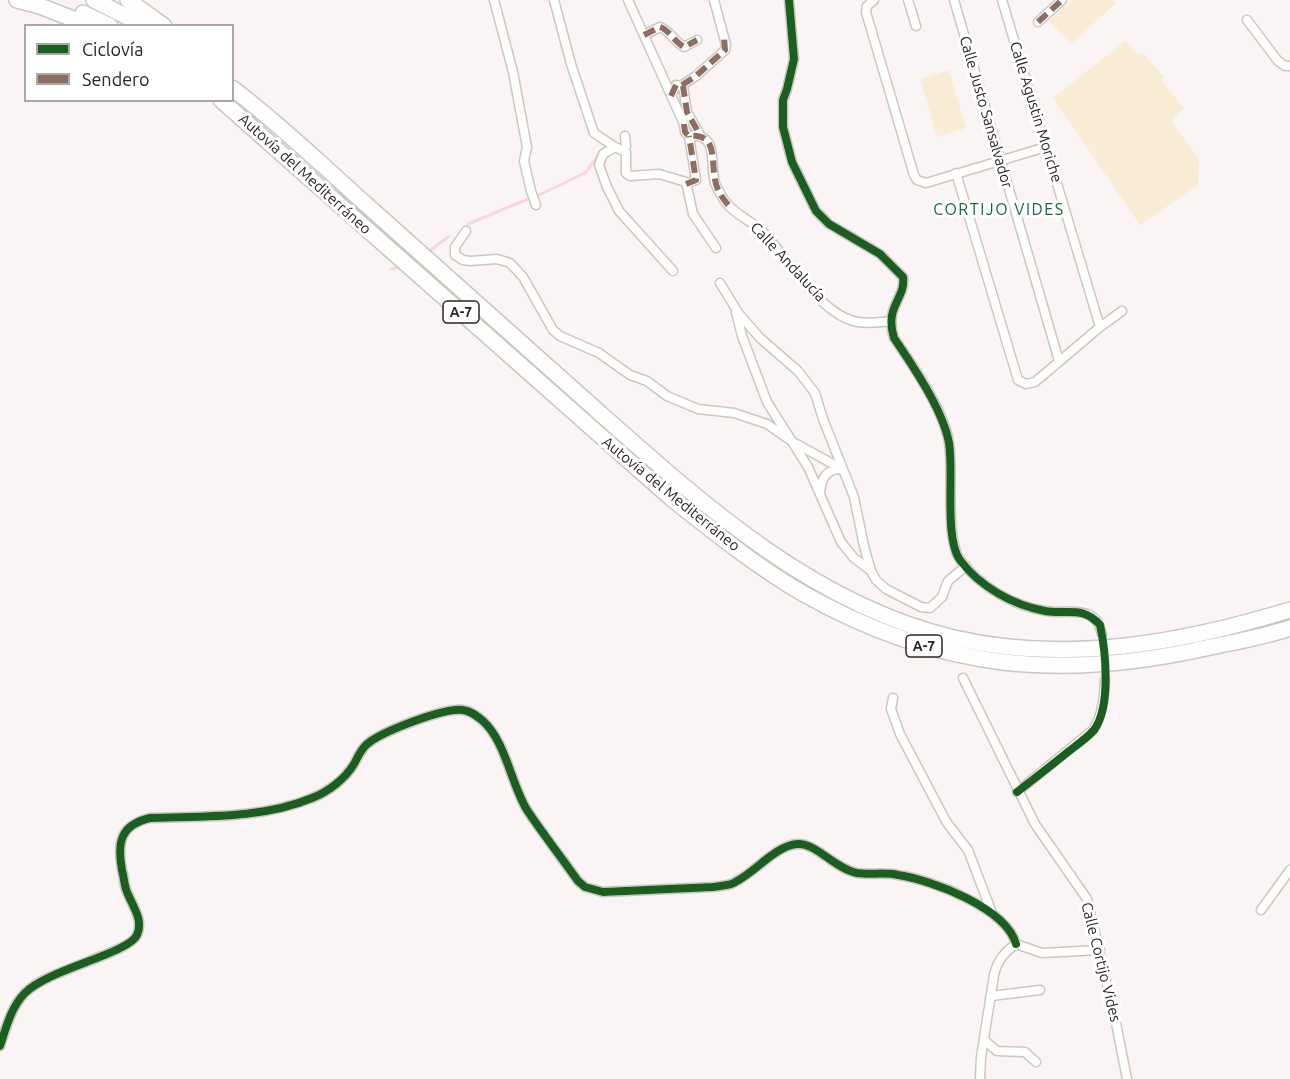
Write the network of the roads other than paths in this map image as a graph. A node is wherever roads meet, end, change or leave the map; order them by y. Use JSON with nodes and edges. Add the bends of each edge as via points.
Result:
{"nodes":[{"id":1,"x":17,"y":0,"type":"edge"},
{"id":2,"x":50,"y":0,"type":"edge"},
{"id":3,"x":94,"y":0,"type":"edge"},
{"id":4,"x":128,"y":0,"type":"edge"},
{"id":5,"x":494,"y":0,"type":"edge"},
{"id":6,"x":554,"y":0,"type":"edge"},
{"id":7,"x":628,"y":0,"type":"edge"},
{"id":8,"x":714,"y":0,"type":"edge"},
{"id":9,"x":789,"y":0,"type":"edge"},
{"id":10,"x":874,"y":0,"type":"edge"},
{"id":11,"x":908,"y":0,"type":"edge"},
{"id":12,"x":954,"y":0,"type":"edge"},
{"id":13,"x":1002,"y":0,"type":"edge"},
{"id":14,"x":1062,"y":0,"type":"edge"},
{"id":15,"x":1247,"y":20,"type":"dead end"},
{"id":16,"x":1038,"y":22,"type":"dead end"},
{"id":17,"x":86,"y":24,"type":"edge"},
{"id":18,"x":105,"y":24,"type":"edge"},
{"id":19,"x":141,"y":24,"type":"edge"},
{"id":20,"x":161,"y":24,"type":"edge"},
{"id":21,"x":916,"y":26,"type":"dead end"},
{"id":22,"x":644,"y":35,"type":"junction"},
{"id":23,"x":697,"y":40,"type":"dead end"},
{"id":24,"x":1290,"y":66,"type":"edge"},
{"id":25,"x":682,"y":85,"type":"junction"},
{"id":26,"x":234,"y":90,"type":"edge"},
{"id":27,"x":671,"y":96,"type":"junction"},
{"id":28,"x":223,"y":102,"type":"edge"},
{"id":29,"x":700,"y":135,"type":"junction"},
{"id":30,"x":626,"y":136,"type":"dead end"},
{"id":31,"x":689,"y":136,"type":"junction"},
{"id":32,"x":1046,"y":147,"type":"junction"},
{"id":33,"x":620,"y":148,"type":"junction"},
{"id":34,"x":1000,"y":160,"type":"junction"},
{"id":35,"x":956,"y":173,"type":"junction"},
{"id":36,"x":686,"y":184,"type":"junction"},
{"id":37,"x":536,"y":204,"type":"dead end"},
{"id":38,"x":466,"y":231,"type":"dead end"},
{"id":39,"x":716,"y":248,"type":"dead end"},
{"id":40,"x":673,"y":271,"type":"dead end"},
{"id":41,"x":720,"y":283,"type":"dead end"},
{"id":42,"x":735,"y":308,"type":"junction"},
{"id":43,"x":1122,"y":311,"type":"dead end"},
{"id":44,"x":891,"y":321,"type":"junction"},
{"id":45,"x":1100,"y":327,"type":"junction"},
{"id":46,"x":1059,"y":361,"type":"junction"},
{"id":47,"x":793,"y":442,"type":"junction"},
{"id":48,"x":842,"y":469,"type":"junction"},
{"id":49,"x":820,"y":494,"type":"junction"},
{"id":50,"x":966,"y":566,"type":"junction"},
{"id":51,"x":871,"y":571,"type":"junction"},
{"id":52,"x":1290,"y":610,"type":"edge"},
{"id":53,"x":1290,"y":628,"type":"edge"},
{"id":54,"x":1102,"y":634,"type":"dead end"},
{"id":55,"x":963,"y":678,"type":"dead end"},
{"id":56,"x":1105,"y":680,"type":"dead end"},
{"id":57,"x":893,"y":698,"type":"dead end"},
{"id":58,"x":1017,"y":792,"type":"junction"},
{"id":59,"x":1290,"y":870,"type":"edge"},
{"id":60,"x":1261,"y":910,"type":"dead end"},
{"id":61,"x":992,"y":914,"type":"junction"},
{"id":62,"x":1016,"y":944,"type":"junction"},
{"id":63,"x":1100,"y":950,"type":"junction"},
{"id":64,"x":1040,"y":990,"type":"dead end"},
{"id":65,"x":991,"y":996,"type":"junction"},
{"id":66,"x":984,"y":1040,"type":"junction"},
{"id":67,"x":0,"y":1046,"type":"edge"},
{"id":68,"x":1036,"y":1062,"type":"dead end"},
{"id":69,"x":980,"y":1079,"type":"edge"},
{"id":70,"x":1127,"y":1079,"type":"edge"}],
"edges":[{"from":1,"to":17,"type":"highway"},
{"from":2,"to":18,"type":"highway"},
{"from":3,"to":19,"type":"highway"},
{"from":4,"to":20,"type":"highway"},
{"from":5,"to":37,"type":"street","via":[[513,72],[527,147],[525,161]]},
{"from":6,"to":33,"type":"street","via":[[594,133]]},
{"from":7,"to":22,"type":"street"},
{"from":8,"to":25,"type":"street","via":[[725,50]]},
{"from":9,"to":44,"type":"street","via":[[794,59],[783,100],[783,128],[792,162],[816,211],[829,224],[880,254],[903,277]]},
{"from":10,"to":35,"type":"street","via":[[866,12],[914,175],[923,183]]},
{"from":11,"to":21,"type":"street"},
{"from":12,"to":34,"type":"street","name":"Calle Justo Sansalvador"},
{"from":13,"to":32,"type":"street","name":"Calle Agustin Moriche"},
{"from":14,"to":16,"type":"street"},
{"from":15,"to":24,"type":"street","via":[[1278,61]]},
{"from":22,"to":23,"type":"street","via":[[660,27],[682,46]]},
{"from":22,"to":27,"type":"street"},
{"from":25,"to":27,"type":"street","via":[[676,85]]},
{"from":25,"to":29,"type":"street","name":"Calle Andalucía","via":[[687,112]]},
{"from":26,"to":52,"type":"highway","name":"Autovía del Mediterráneo","number":"A-7","via":[[710,508],[781,560],[840,595],[945,635],[1044,650],[1098,649],[1176,638]]},
{"from":27,"to":31,"type":"street"},
{"from":28,"to":53,"type":"highway","name":"Autovía del Mediterráneo","number":"A-7","via":[[672,499],[743,554],[803,593],[848,616],[893,636],[948,653],[1015,665],[1089,666],[1160,658]]},
{"from":29,"to":31,"type":"street"},
{"from":29,"to":44,"type":"street","name":"Calle Andalucía","via":[[710,145],[715,183],[724,201],[760,229],[805,285],[845,317],[857,322]]},
{"from":30,"to":33,"type":"street","via":[[627,146]]},
{"from":31,"to":36,"type":"street","via":[[696,180]]},
{"from":32,"to":34,"type":"street"},
{"from":32,"to":45,"type":"street","name":"Calle Agustin Moriche"},
{"from":33,"to":36,"type":"street","via":[[626,154],[626,173],[630,176],[659,174]]},
{"from":33,"to":40,"type":"street","via":[[603,154],[600,165],[614,202]]},
{"from":34,"to":35,"type":"street"},
{"from":34,"to":46,"type":"street","name":"Calle Justo Sansalvador"},
{"from":35,"to":46,"type":"street","via":[[1016,376],[1022,383],[1030,384]]},
{"from":36,"to":39,"type":"street","via":[[693,214]]},
{"from":38,"to":47,"type":"street","via":[[455,247],[455,255],[462,260],[497,259],[510,263],[560,336],[587,346],[684,405],[752,418]]},
{"from":41,"to":42,"type":"street"},
{"from":42,"to":47,"type":"street","via":[[767,402]]},
{"from":42,"to":48,"type":"street","via":[[760,338],[798,371],[814,393]]},
{"from":43,"to":45,"type":"street"},
{"from":44,"to":50,"type":"street","via":[[894,338],[945,428],[952,537],[956,555]]},
{"from":45,"to":46,"type":"street"},
{"from":47,"to":48,"type":"street"},
{"from":47,"to":49,"type":"street"},
{"from":48,"to":49,"type":"street","via":[[827,472]]},
{"from":48,"to":51,"type":"street","via":[[854,497]]},
{"from":49,"to":51,"type":"street","via":[[841,542]]},
{"from":50,"to":51,"type":"street","via":[[948,581],[938,602],[925,608],[886,589]]},
{"from":50,"to":54,"type":"street","via":[[1008,599],[1046,611],[1086,614],[1100,625]]},
{"from":55,"to":58,"type":"street","name":"Calle Cortijo Vides"},
{"from":56,"to":58,"type":"street","via":[[1101,718],[1093,730]]},
{"from":57,"to":61,"type":"street","via":[[891,709],[900,734],[947,823],[968,850]]},
{"from":58,"to":63,"type":"street","name":"Calle Cortijo Vides","via":[[1087,899]]},
{"from":59,"to":60,"type":"street"},
{"from":61,"to":62,"type":"street","via":[[1006,926]]},
{"from":61,"to":67,"type":"street","via":[[924,880],[896,874],[857,873],[837,866],[807,844],[799,843],[783,848],[730,885],[594,890],[578,881],[526,809],[491,729],[473,714],[453,710],[379,735],[365,746],[335,785],[312,798],[233,815],[150,818],[130,826],[120,844],[126,890],[138,918],[137,934],[127,946],[39,981],[14,1008]]},
{"from":62,"to":63,"type":"street","via":[[1042,953]]},
{"from":62,"to":65,"type":"street","via":[[996,965]]},
{"from":63,"to":70,"type":"street","name":"Calle Cortijo Vides"},
{"from":64,"to":65,"type":"street"},
{"from":65,"to":66,"type":"street"},
{"from":66,"to":68,"type":"street","via":[[997,1051],[1025,1052]]},
{"from":66,"to":69,"type":"street"}]}
